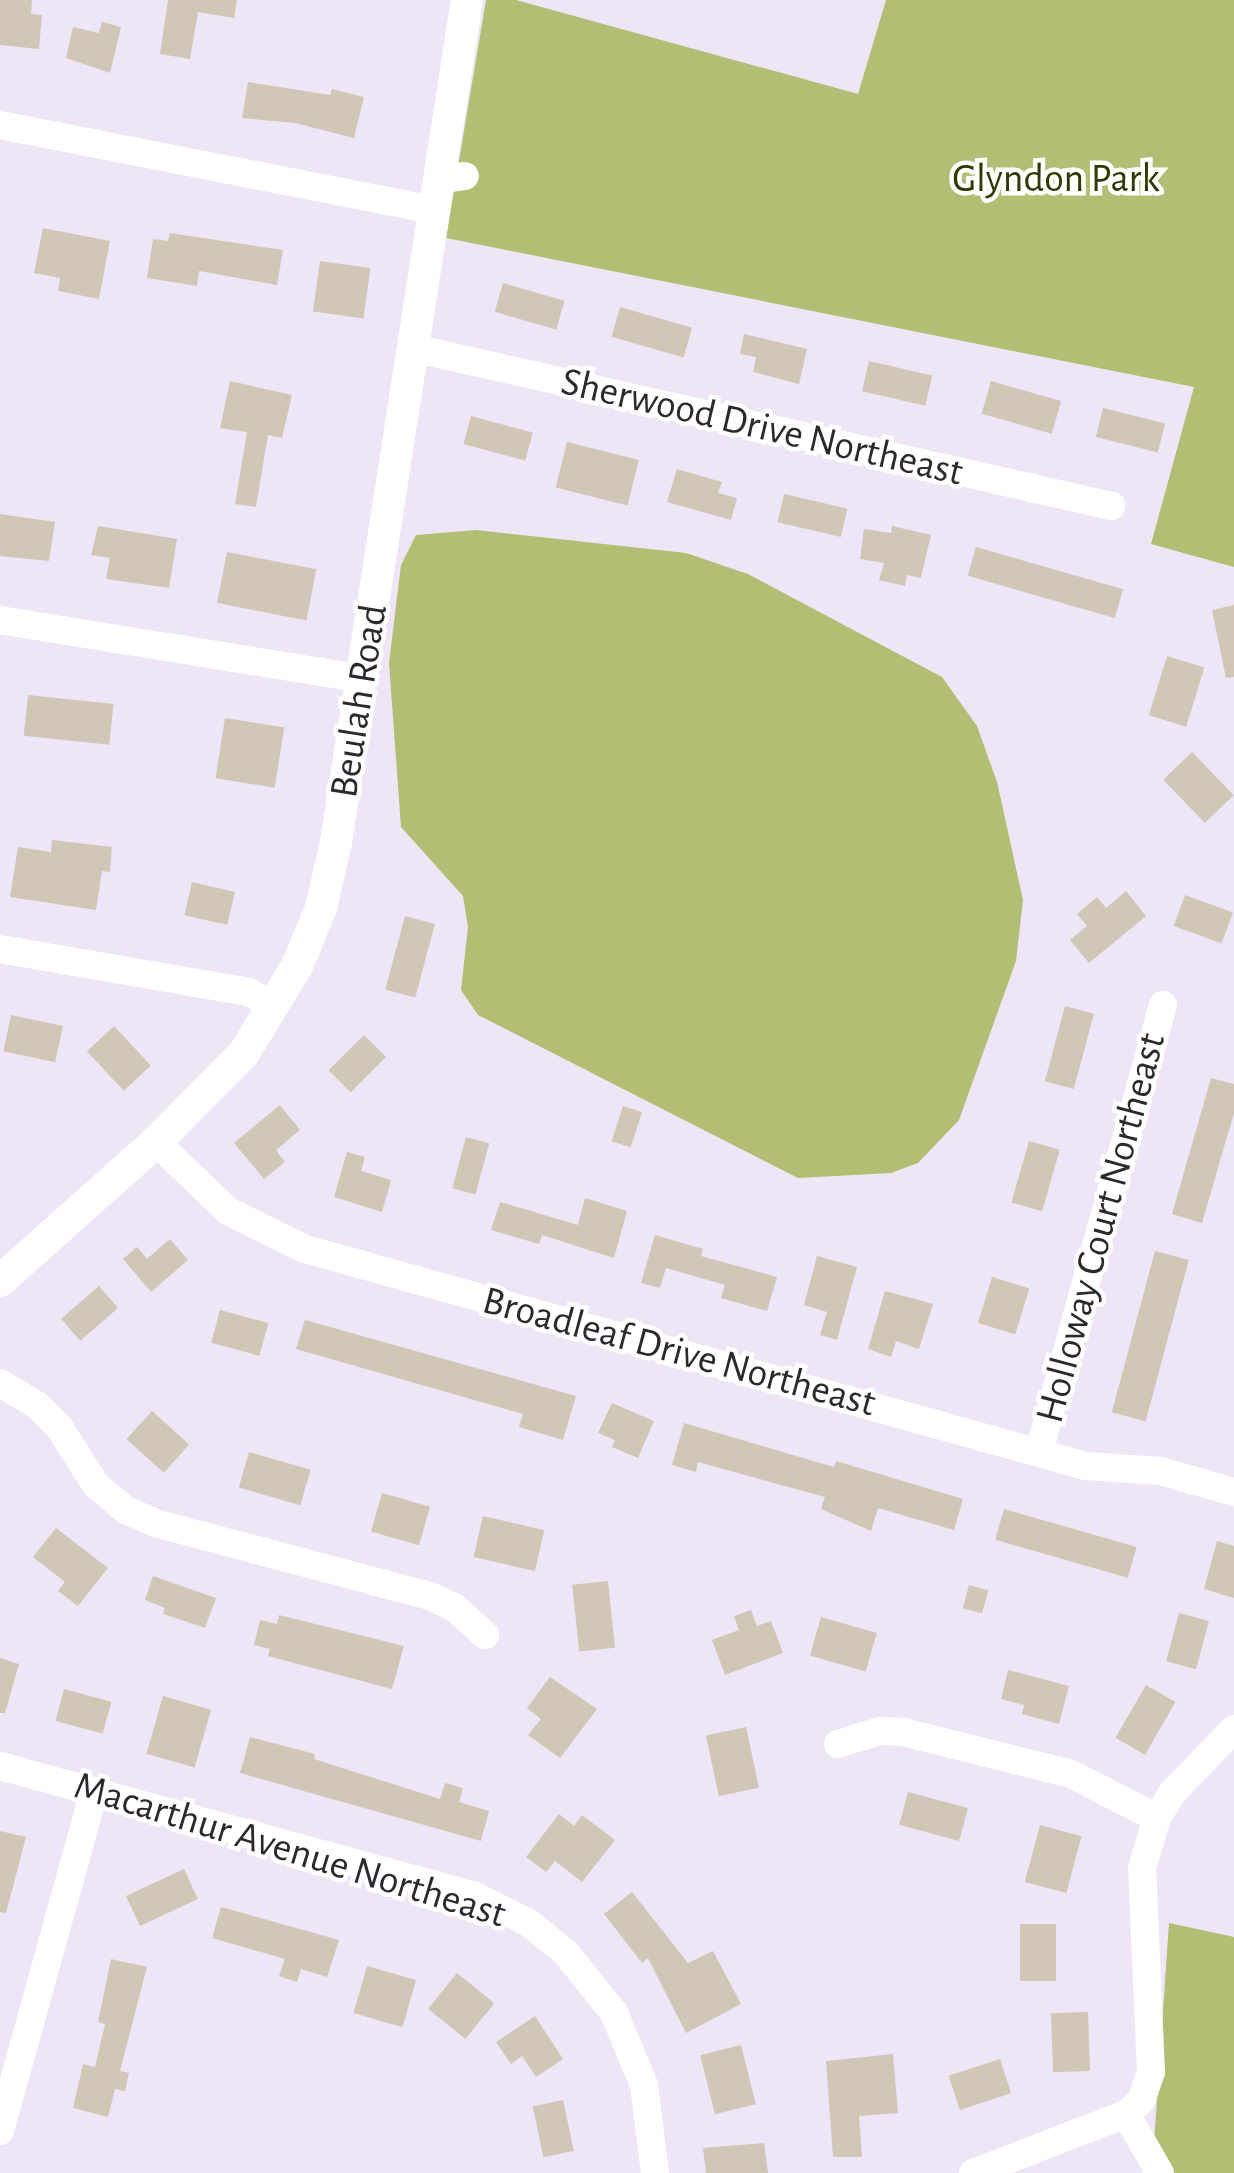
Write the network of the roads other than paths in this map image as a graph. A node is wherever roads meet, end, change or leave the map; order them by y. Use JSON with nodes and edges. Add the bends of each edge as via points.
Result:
{"nodes":[{"id":1,"x":468,"y":0,"type":"edge"},
{"id":2,"x":0,"y":125,"type":"edge"},
{"id":3,"x":446,"y":189,"type":"junction"},
{"id":4,"x":413,"y":348,"type":"junction"},
{"id":5,"x":1111,"y":506,"type":"dead end"},
{"id":6,"x":0,"y":620,"type":"edge"},
{"id":7,"x":363,"y":679,"type":"junction"},
{"id":8,"x":0,"y":950,"type":"edge"},
{"id":9,"x":1163,"y":1005,"type":"dead end"},
{"id":10,"x":275,"y":1006,"type":"junction"},
{"id":11,"x":156,"y":1142,"type":"junction"},
{"id":12,"x":0,"y":1280,"type":"edge"},
{"id":13,"x":0,"y":1383,"type":"edge"},
{"id":14,"x":1039,"y":1452,"type":"junction"},
{"id":15,"x":1234,"y":1492,"type":"edge"},
{"id":16,"x":485,"y":1635,"type":"dead end"},
{"id":17,"x":1230,"y":1742,"type":"edge"},
{"id":18,"x":838,"y":1744,"type":"dead end"},
{"id":19,"x":0,"y":1766,"type":"edge"},
{"id":20,"x":94,"y":1791,"type":"junction"},
{"id":21,"x":1157,"y":1818,"type":"junction"},
{"id":22,"x":1126,"y":2114,"type":"junction"},
{"id":23,"x":0,"y":2132,"type":"edge"},
{"id":24,"x":655,"y":2173,"type":"edge"},
{"id":25,"x":973,"y":2173,"type":"edge"},
{"id":26,"x":1160,"y":2173,"type":"edge"}],
"edges":[{"from":1,"to":3,"type":"main road","name":"Beulah Road"},
{"from":2,"to":3,"type":"street"},
{"from":3,"to":4,"type":"main road","name":"Beulah Road"},
{"from":4,"to":5,"type":"street","name":"Sherwood Drive Northeast"},
{"from":4,"to":7,"type":"main road","name":"Beulah Road"},
{"from":6,"to":7,"type":"street"},
{"from":7,"to":10,"type":"main road","name":"Beulah Road","via":[[321,908]]},
{"from":8,"to":10,"type":"street","via":[[248,992]]},
{"from":9,"to":14,"type":"street","name":"Holloway Court Northeast"},
{"from":10,"to":11,"type":"main road","name":"Beulah Road","via":[[234,1064]]},
{"from":11,"to":12,"type":"main road","name":"Beulah Road"},
{"from":11,"to":14,"type":"street","name":"Broadleaf Drive Northeast","via":[[228,1212],[305,1249]]},
{"from":13,"to":16,"type":"street","via":[[59,1426],[96,1485],[126,1510],[430,1596]]},
{"from":14,"to":15,"type":"street","name":"Broadleaf Drive Northeast"},
{"from":17,"to":21,"type":"street","via":[[1172,1793]]},
{"from":18,"to":21,"type":"street","via":[[880,1731],[903,1732],[1071,1774]]},
{"from":19,"to":20,"type":"street","name":"Macarthur Avenue Northeast"},
{"from":20,"to":23,"type":"street"},
{"from":20,"to":24,"type":"street","name":"Macarthur Avenue Northeast","via":[[475,1896],[529,1923],[579,1966],[614,2012],[644,2085]]},
{"from":21,"to":22,"type":"street","via":[[1142,1868],[1151,2072],[1140,2101]]},
{"from":22,"to":25,"type":"street"},
{"from":22,"to":26,"type":"street"}]}
